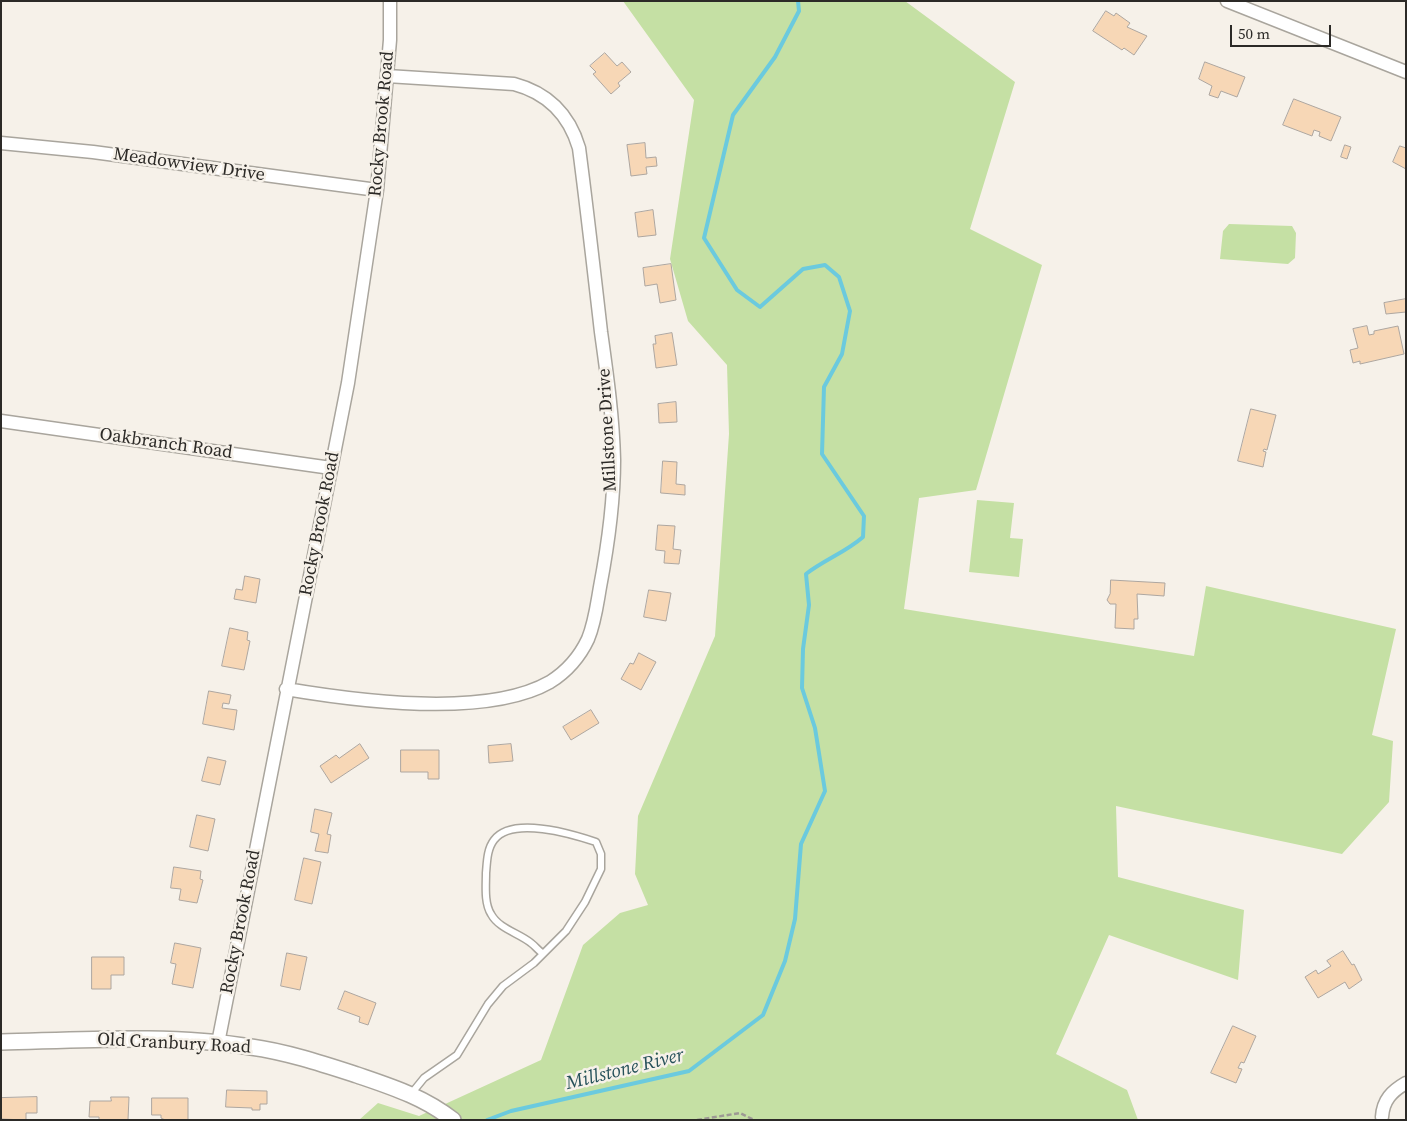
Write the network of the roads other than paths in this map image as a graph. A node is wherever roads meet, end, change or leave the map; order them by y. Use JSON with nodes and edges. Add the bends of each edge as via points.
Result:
{"nodes":[{"id":1,"x":390,"y":1,"type":"edge"},
{"id":2,"x":1227,"y":1,"type":"edge"},
{"id":3,"x":1406,"y":72,"type":"edge"},
{"id":4,"x":387,"y":76,"type":"junction"},
{"id":5,"x":1,"y":143,"type":"edge"},
{"id":6,"x":377,"y":190,"type":"junction"},
{"id":7,"x":1,"y":421,"type":"edge"},
{"id":8,"x":331,"y":468,"type":"junction"},
{"id":9,"x":286,"y":689,"type":"junction"},
{"id":10,"x":542,"y":953,"type":"junction"},
{"id":11,"x":1,"y":1042,"type":"edge"},
{"id":12,"x":218,"y":1043,"type":"junction"},
{"id":13,"x":1406,"y":1082,"type":"edge"},
{"id":14,"x":411,"y":1094,"type":"junction"},
{"id":15,"x":448,"y":1116,"type":"edge"},
{"id":16,"x":1382,"y":1117,"type":"dead end"}],
"edges":[{"from":1,"to":4,"type":"street","name":"Rocky Brook Road"},
{"from":2,"to":3,"type":"street"},
{"from":4,"to":6,"type":"street","name":"Rocky Brook Road"},
{"from":4,"to":9,"type":"street","name":"Millstone Drive","via":[[514,84],[529,88],[555,104],[575,133],[612,417],[612,493],[607,549],[588,639],[566,669],[534,690],[484,700],[433,703],[347,699]]},
{"from":5,"to":6,"type":"street","name":"Meadowview Drive"},
{"from":6,"to":8,"type":"street","name":"Rocky Brook Road","via":[[362,300]]},
{"from":7,"to":8,"type":"street","name":"Oakbranch Road"},
{"from":8,"to":9,"type":"street","name":"Rocky Brook Road"},
{"from":9,"to":12,"type":"street","name":"Rocky Brook Road"},
{"from":10,"to":10,"type":"lane","via":[[566,931],[585,902],[601,868],[601,854],[596,842],[565,832],[520,829],[504,832],[494,840],[488,852],[486,893],[490,914]]},
{"from":10,"to":14,"type":"lane","via":[[503,986],[488,1004],[457,1055],[424,1078]]},
{"from":11,"to":12,"type":"street","name":"Old Cranbury Road","via":[[106,1039]]},
{"from":12,"to":14,"type":"street","name":"Old Cranbury Road","via":[[294,1056]]},
{"from":13,"to":16,"type":"street","via":[[1393,1090],[1383,1107]]},
{"from":14,"to":15,"type":"street","name":"Old Cranbury Road"}]}
